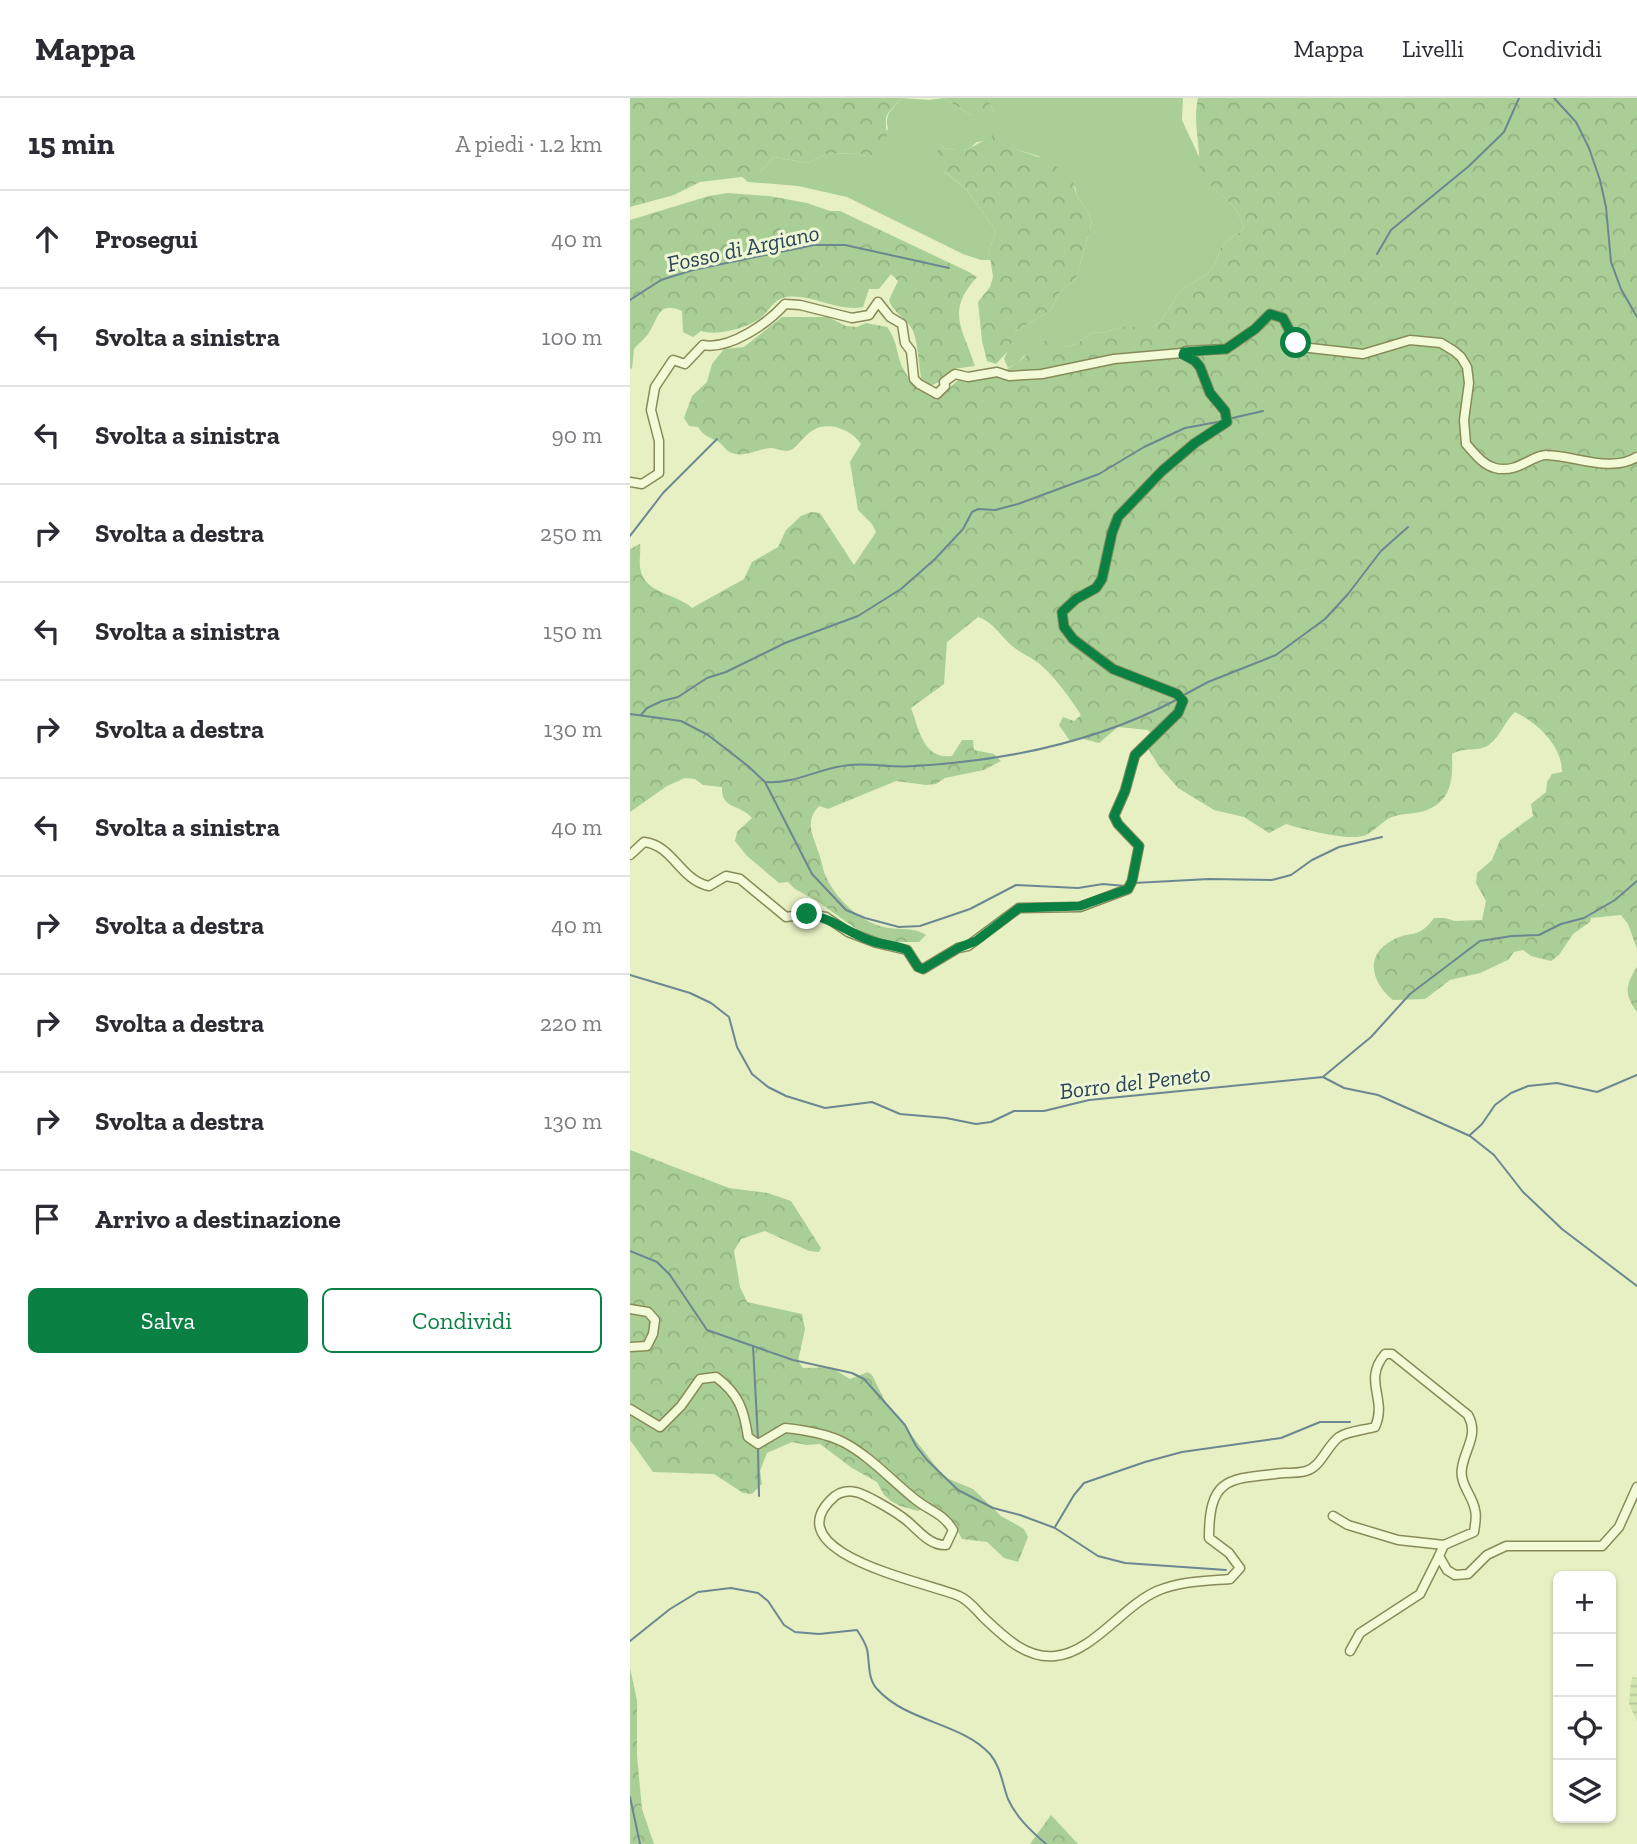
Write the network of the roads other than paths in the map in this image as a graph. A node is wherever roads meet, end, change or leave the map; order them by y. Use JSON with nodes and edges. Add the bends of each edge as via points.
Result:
{"nodes":[{"id":1,"x":1182,"y":353,"type":"junction"},
{"id":2,"x":1637,"y":457,"type":"edge"},
{"id":3,"x":630,"y":482,"type":"edge"},
{"id":4,"x":630,"y":855,"type":"edge"},
{"id":5,"x":630,"y":1309,"type":"edge"},
{"id":6,"x":630,"y":1347,"type":"edge"},
{"id":7,"x":630,"y":1409,"type":"edge"},
{"id":8,"x":1637,"y":1487,"type":"edge"},
{"id":9,"x":1333,"y":1517,"type":"dead end"},
{"id":10,"x":1444,"y":1545,"type":"junction"},
{"id":11,"x":1439,"y":1556,"type":"junction"},
{"id":12,"x":1350,"y":1651,"type":"dead end"}],
"edges":[{"from":1,"to":2,"type":"street","via":[[1226,349],[1270,314],[1283,318],[1301,347],[1363,354],[1409,340],[1441,343],[1461,356],[1467,367],[1466,444],[1489,466],[1520,467],[1542,454],[1619,465]]},
{"from":1,"to":3,"type":"street","via":[[1114,359],[1042,374],[955,374],[937,394],[914,379],[902,324],[878,302],[869,315],[852,318],[785,304],[759,328],[716,345],[703,345],[685,365],[673,360],[655,387],[651,410],[659,440],[659,473],[642,484]]},
{"from":1,"to":4,"type":"street","via":[[1200,367],[1227,422],[1162,471],[1118,517],[1102,579],[1062,612],[1064,627],[1073,639],[1113,669],[1177,694],[1183,701],[1178,713],[1135,755],[1114,816],[1139,846],[1128,889],[1080,906],[1019,908],[976,941],[923,969],[907,950],[848,932],[825,917],[786,917],[740,879],[726,876],[709,886],[691,880],[655,844],[643,842]]},
{"from":5,"to":6,"type":"street","via":[[649,1312],[655,1320],[647,1346]]},
{"from":7,"to":10,"type":"street","via":[[660,1427],[701,1379],[716,1377],[731,1388],[744,1414],[748,1437],[758,1444],[785,1427],[844,1443],[947,1519],[953,1530],[946,1545],[934,1543],[891,1510],[855,1492],[840,1492],[826,1504],[821,1517],[821,1530],[833,1548],[883,1572],[957,1595],[1020,1649],[1058,1656],[1080,1649],[1156,1591],[1187,1582],[1230,1579],[1240,1568],[1209,1538],[1212,1502],[1224,1484],[1237,1478],[1306,1471],[1316,1466],[1342,1435],[1376,1427],[1381,1407],[1373,1377],[1377,1363],[1385,1354],[1392,1354],[1468,1415],[1474,1433],[1461,1470],[1476,1509],[1474,1532]]},
{"from":8,"to":11,"type":"street","via":[[1619,1527],[1602,1546],[1506,1546],[1487,1555],[1468,1574],[1455,1575]]},
{"from":9,"to":10,"type":"street","via":[[1398,1540]]},
{"from":10,"to":11,"type":"street"},
{"from":11,"to":12,"type":"street","via":[[1420,1594],[1360,1633]]}]}
